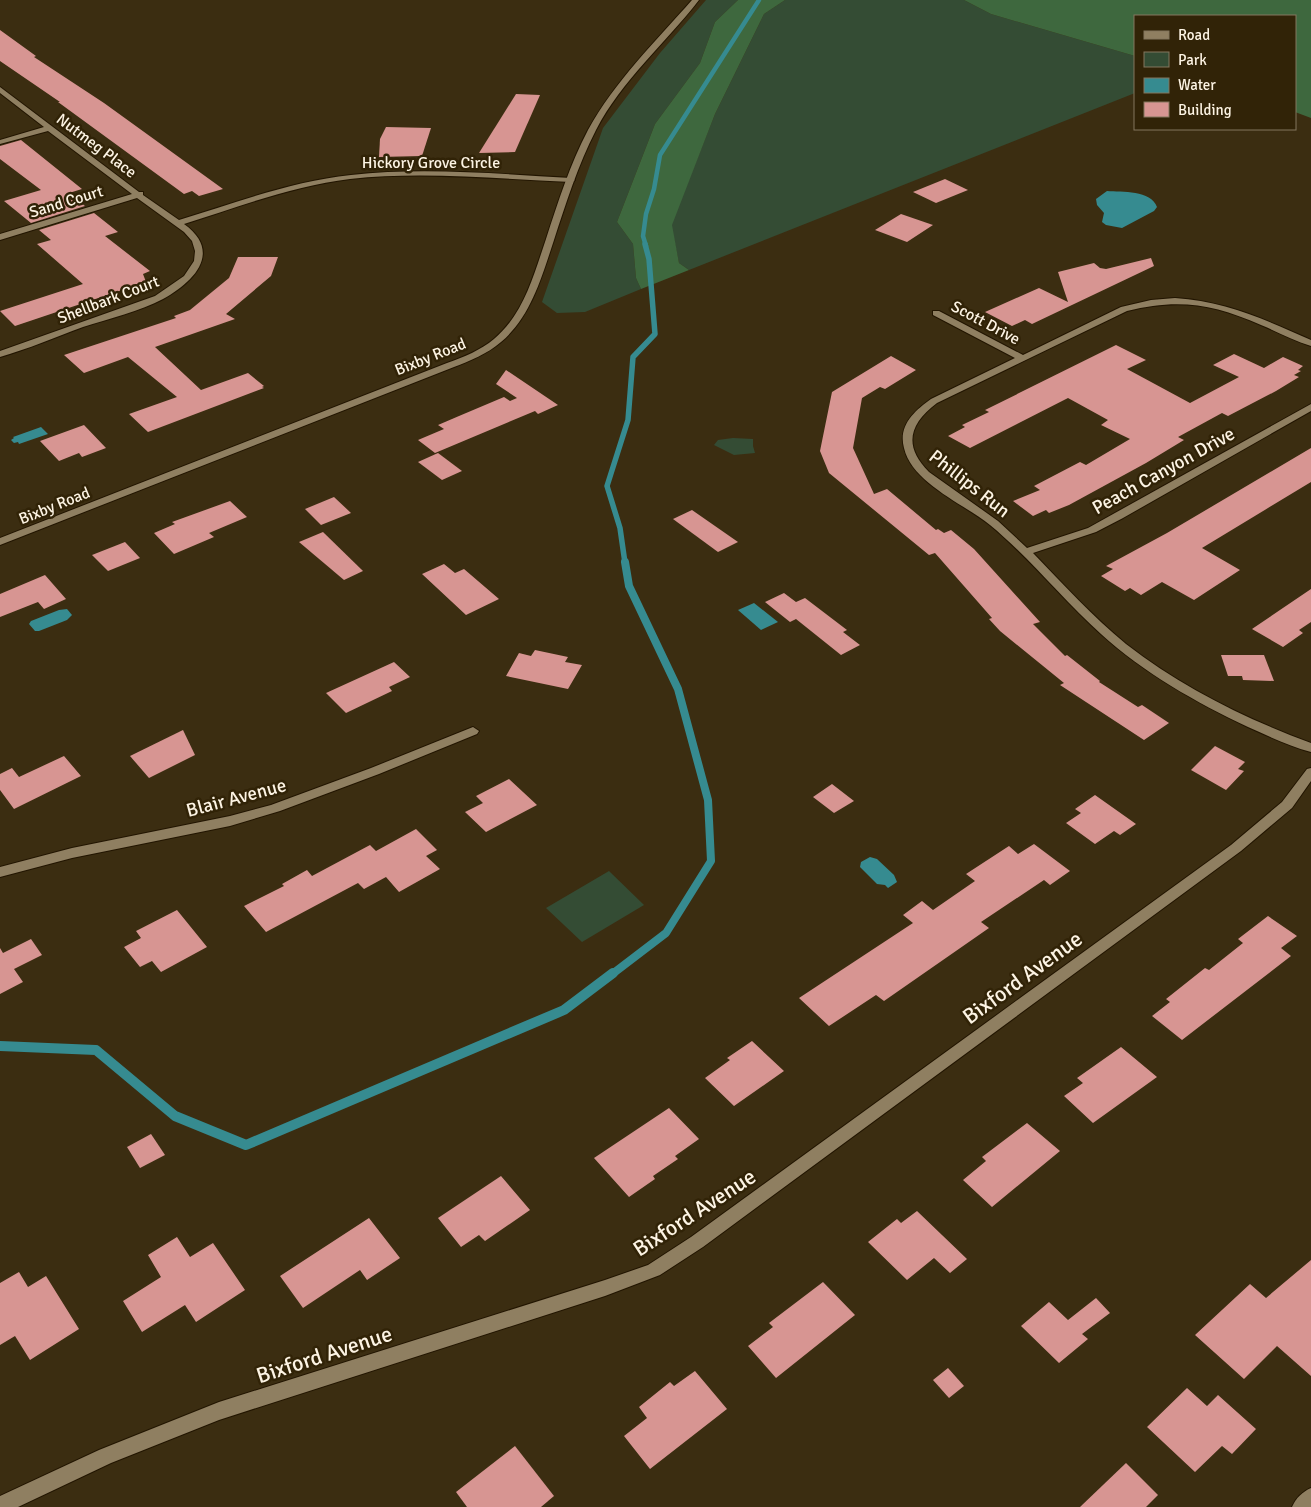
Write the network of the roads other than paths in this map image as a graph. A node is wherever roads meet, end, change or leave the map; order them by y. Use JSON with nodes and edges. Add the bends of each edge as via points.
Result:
{"nodes":[{"id":1,"x":696,"y":0,"type":"edge"},
{"id":2,"x":0,"y":89,"type":"edge"},
{"id":3,"x":50,"y":128,"type":"junction"},
{"id":4,"x":0,"y":142,"type":"edge"},
{"id":5,"x":571,"y":180,"type":"junction"},
{"id":6,"x":140,"y":194,"type":"junction"},
{"id":7,"x":178,"y":223,"type":"junction"},
{"id":8,"x":0,"y":237,"type":"edge"},
{"id":9,"x":936,"y":313,"type":"dead end"},
{"id":10,"x":1311,"y":343,"type":"edge"},
{"id":11,"x":0,"y":354,"type":"edge"},
{"id":12,"x":1022,"y":358,"type":"junction"},
{"id":13,"x":1311,"y":408,"type":"edge"},
{"id":14,"x":0,"y":542,"type":"edge"},
{"id":15,"x":1026,"y":552,"type":"junction"},
{"id":16,"x":472,"y":731,"type":"dead end"},
{"id":17,"x":1311,"y":748,"type":"edge"},
{"id":18,"x":1311,"y":772,"type":"edge"},
{"id":19,"x":0,"y":872,"type":"edge"},
{"id":20,"x":1311,"y":1496,"type":"edge"},
{"id":21,"x":0,"y":1506,"type":"edge"},
{"id":22,"x":1301,"y":1507,"type":"edge"}],
"edges":[{"from":1,"to":5,"type":"street","name":"Bixby Road","via":[[609,101],[585,144]]},
{"from":2,"to":3,"type":"street","name":"Nutmeg Place"},
{"from":3,"to":4,"type":"street"},
{"from":3,"to":6,"type":"street","name":"Nutmeg Place"},
{"from":5,"to":7,"type":"street","name":"Hickory Grove Circle","via":[[425,175],[348,178],[298,187]]},
{"from":5,"to":14,"type":"street","name":"Bixby Road","via":[[530,296],[505,334],[488,347],[434,372]]},
{"from":6,"to":7,"type":"street","name":"Nutmeg Place"},
{"from":6,"to":8,"type":"street","name":"Sand Court"},
{"from":7,"to":11,"type":"street","name":"Shellbark Court","via":[[192,235],[200,248],[200,255],[192,274],[171,291],[141,305]]},
{"from":9,"to":12,"type":"street","name":"Scott Drive"},
{"from":10,"to":12,"type":"street","name":"Phillips Run","via":[[1238,311],[1190,300],[1171,300],[1124,309]]},
{"from":12,"to":15,"type":"street","name":"Phillips Run","via":[[926,406],[913,418],[907,444],[916,465],[929,477],[976,509]]},
{"from":13,"to":15,"type":"street","name":"Peach Canyon Drive","via":[[1092,530]]},
{"from":15,"to":17,"type":"street","name":"Phillips Run","via":[[1094,621],[1152,667],[1243,719]]},
{"from":16,"to":19,"type":"street","name":"Blair Avenue","via":[[275,808]]},
{"from":18,"to":21,"type":"street","name":"Bixford Avenue","via":[[1287,805],[1236,848],[697,1242],[654,1270],[219,1411],[105,1456]]},
{"from":20,"to":22,"type":"street"}]}
